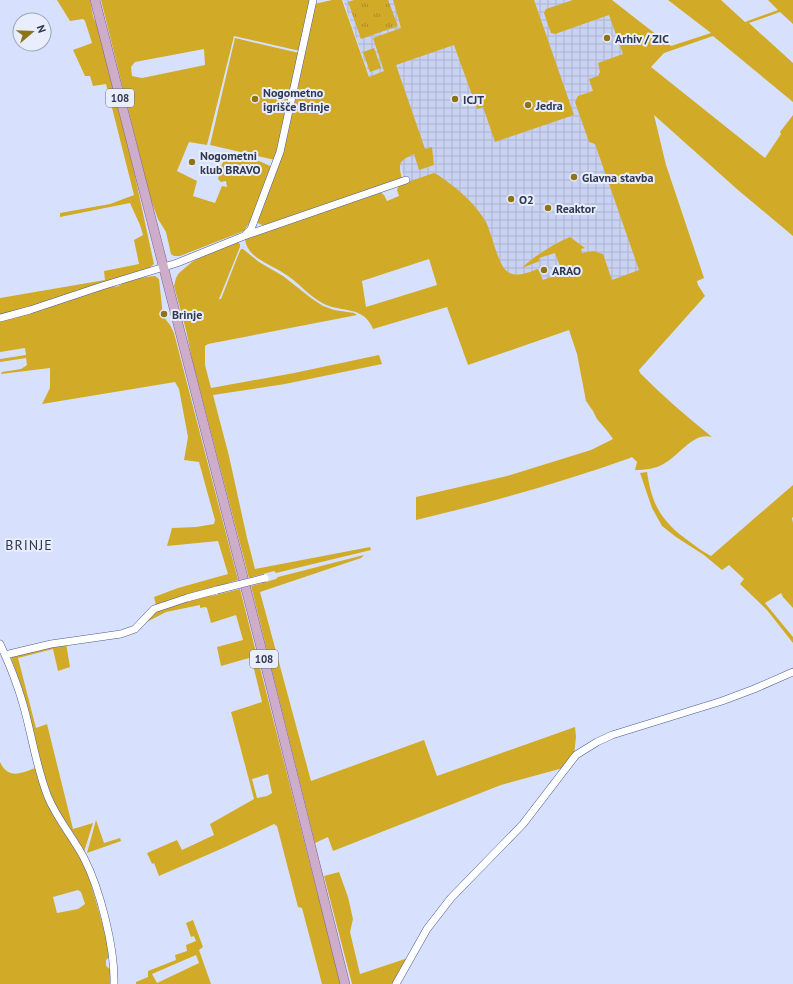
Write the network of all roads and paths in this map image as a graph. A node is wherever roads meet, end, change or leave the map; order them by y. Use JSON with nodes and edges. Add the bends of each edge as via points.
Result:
{"nodes":[{"id":1,"x":95,"y":0,"type":"edge"},
{"id":2,"x":313,"y":0,"type":"edge"},
{"id":3,"x":406,"y":180,"type":"dead end"},
{"id":4,"x":244,"y":236,"type":"junction"},
{"id":5,"x":164,"y":268,"type":"junction"},
{"id":6,"x":0,"y":318,"type":"edge"},
{"id":7,"x":265,"y":578,"type":"dead end"},
{"id":8,"x":0,"y":645,"type":"edge"},
{"id":9,"x":5,"y":655,"type":"junction"},
{"id":10,"x":793,"y":672,"type":"edge"},
{"id":11,"x":114,"y":984,"type":"edge"},
{"id":12,"x":346,"y":984,"type":"edge"},
{"id":13,"x":396,"y":984,"type":"edge"}],
"edges":[{"from":1,"to":5,"type":"main road","number":"108"},
{"from":2,"to":4,"type":"street","via":[[280,152],[251,229]]},
{"from":3,"to":4,"type":"street"},
{"from":4,"to":5,"type":"street"},
{"from":5,"to":6,"type":"street"},
{"from":5,"to":12,"type":"main road","number":"108"},
{"from":7,"to":9,"type":"street","bridge":true,"via":[[154,609],[135,629],[121,634],[51,644]]},
{"from":8,"to":9,"type":"street"},
{"from":9,"to":11,"type":"street","via":[[23,704],[37,764],[49,798],[84,857],[92,876],[108,930]]},
{"from":10,"to":13,"type":"street","via":[[722,701],[612,735],[576,755],[523,824],[437,916]]}]}
